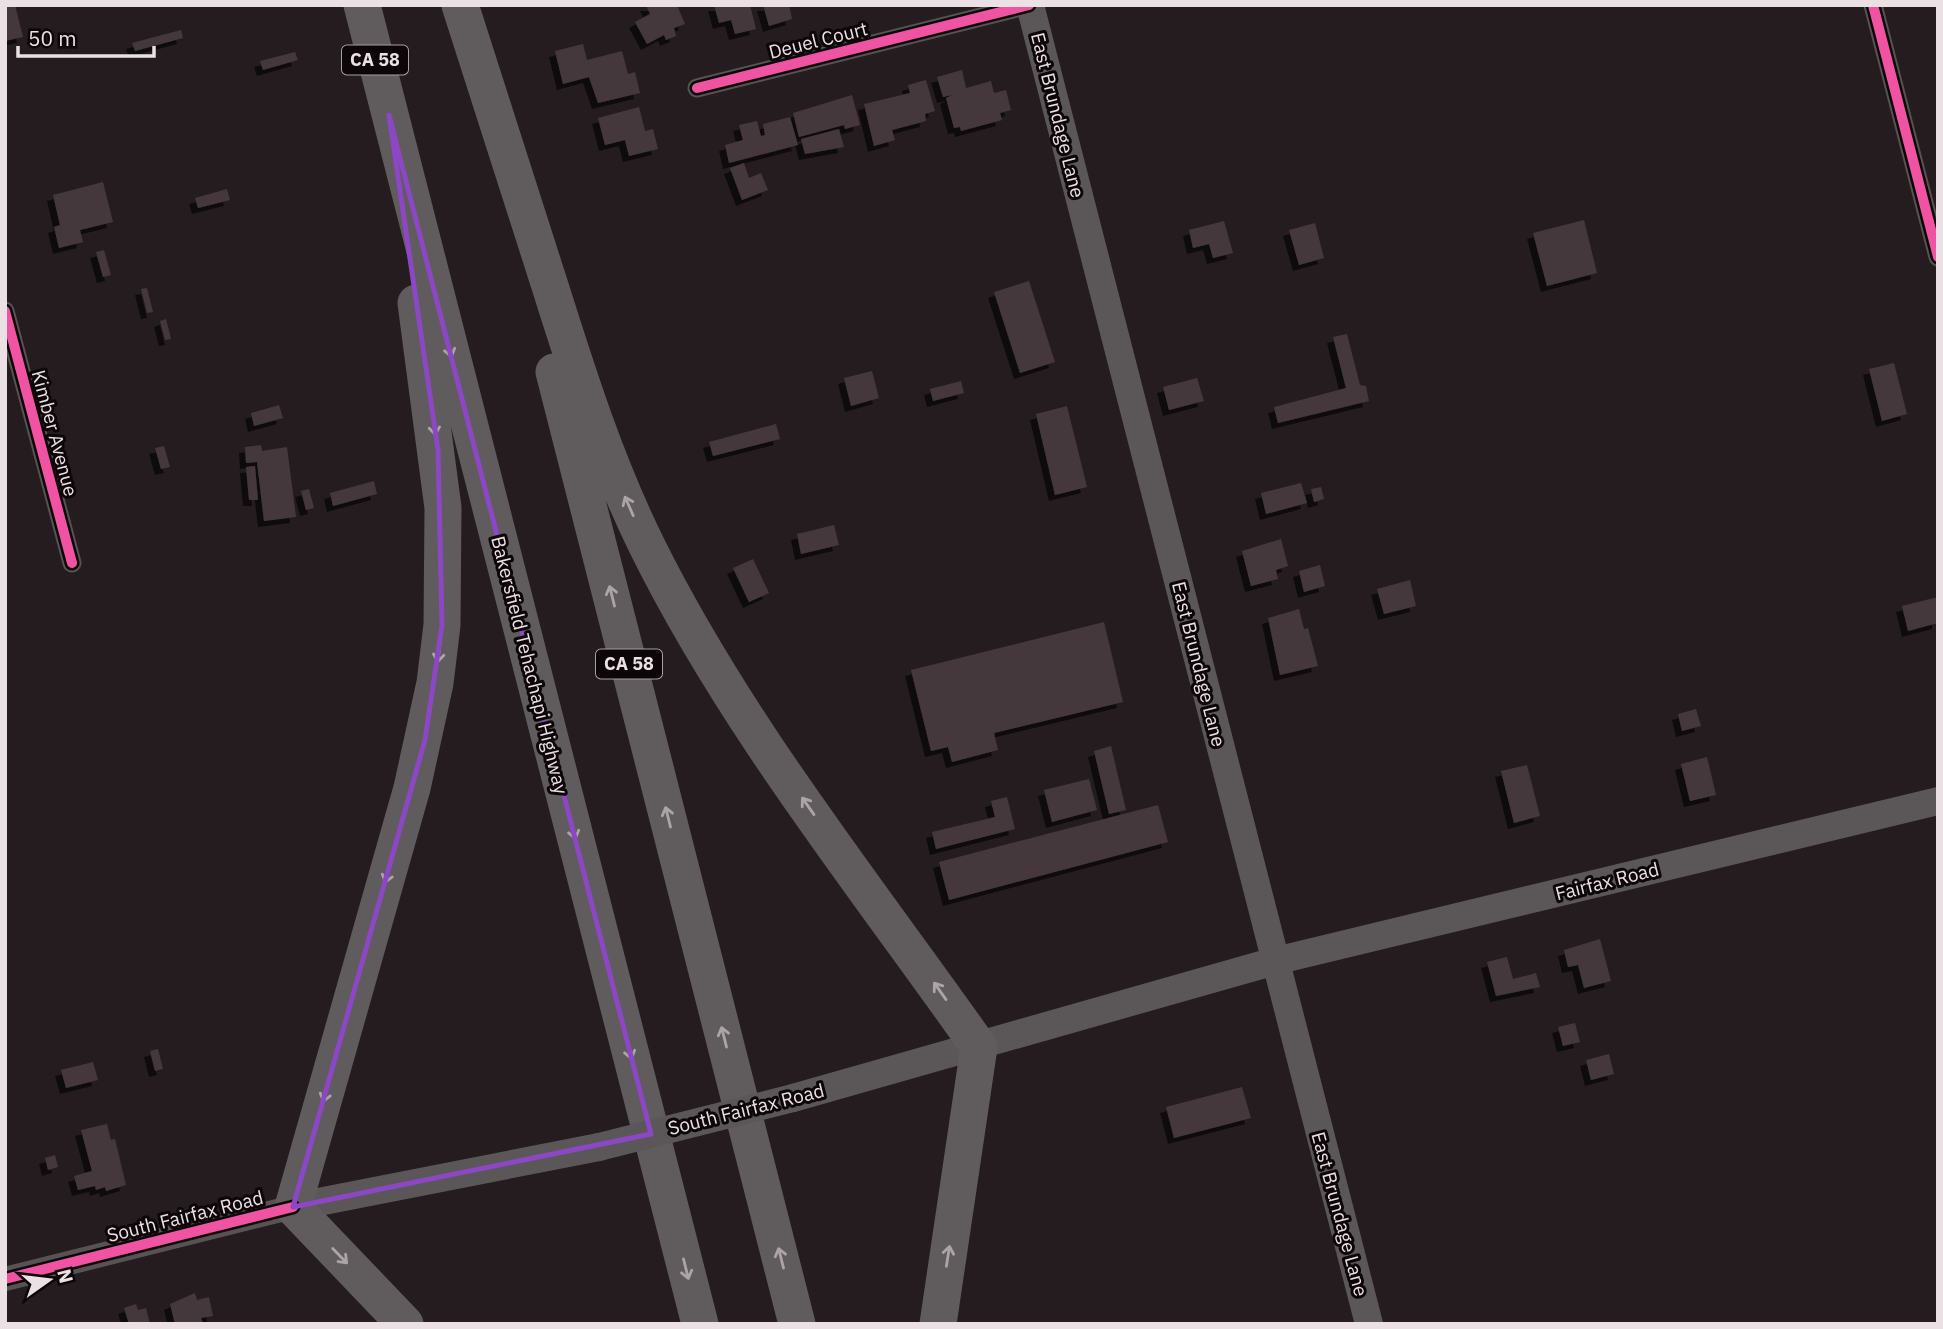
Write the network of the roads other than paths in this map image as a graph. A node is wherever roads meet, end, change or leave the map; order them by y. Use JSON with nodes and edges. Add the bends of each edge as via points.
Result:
{"nodes":[{"id":1,"x":362,"y":5,"type":"edge"},
{"id":2,"x":460,"y":5,"type":"edge"},
{"id":3,"x":1030,"y":5,"type":"edge"},
{"id":4,"x":1873,"y":5,"type":"edge"},
{"id":5,"x":697,"y":88,"type":"dead end"},
{"id":6,"x":389,"y":115,"type":"junction"},
{"id":7,"x":1938,"y":257,"type":"edge"},
{"id":8,"x":5,"y":311,"type":"edge"},
{"id":9,"x":72,"y":563,"type":"dead end"},
{"id":10,"x":1938,"y":801,"type":"edge"},
{"id":11,"x":1275,"y":961,"type":"junction"},
{"id":12,"x":979,"y":1047,"type":"junction"},
{"id":13,"x":293,"y":1207,"type":"junction"},
{"id":14,"x":5,"y":1279,"type":"edge"},
{"id":15,"x":405,"y":1324,"type":"edge"},
{"id":16,"x":700,"y":1324,"type":"edge"},
{"id":17,"x":797,"y":1324,"type":"edge"},
{"id":18,"x":938,"y":1324,"type":"edge"},
{"id":19,"x":1368,"y":1324,"type":"edge"}],
"edges":[{"from":1,"to":6,"type":"highway","name":"Bakersfield Tehachapi Highway","number":"CA 58"},
{"from":12,"to":2,"type":"highway","one_way":true,"via":[[743,714],[677,606],[645,543],[584,392]]},
{"from":17,"to":2,"type":"highway","number":"CA 58","one_way":true},
{"from":3,"to":5,"type":"street","name":"Deuel Court"},
{"from":3,"to":11,"type":"main road","name":"East Brundage Lane"},
{"from":4,"to":7,"type":"street"},
{"from":6,"to":13,"type":"highway","one_way":true,"via":[[438,450],[442,625],[425,740]]},
{"from":6,"to":16,"type":"highway","name":"Bakersfield Tehachapi Highway","number":"CA 58","one_way":true},
{"from":8,"to":9,"type":"street","name":"Kimber Avenue"},
{"from":10,"to":11,"type":"main road","name":"Fairfax Road"},
{"from":11,"to":12,"type":"main road","name":"South Fairfax Road"},
{"from":11,"to":19,"type":"main road","name":"East Brundage Lane"},
{"from":12,"to":13,"type":"main road","name":"South Fairfax Road","bridge":true,"via":[[598,1147]]},
{"from":18,"to":12,"type":"highway","one_way":true},
{"from":13,"to":14,"type":"street","name":"South Fairfax Road"},
{"from":13,"to":15,"type":"highway","one_way":true}]}
